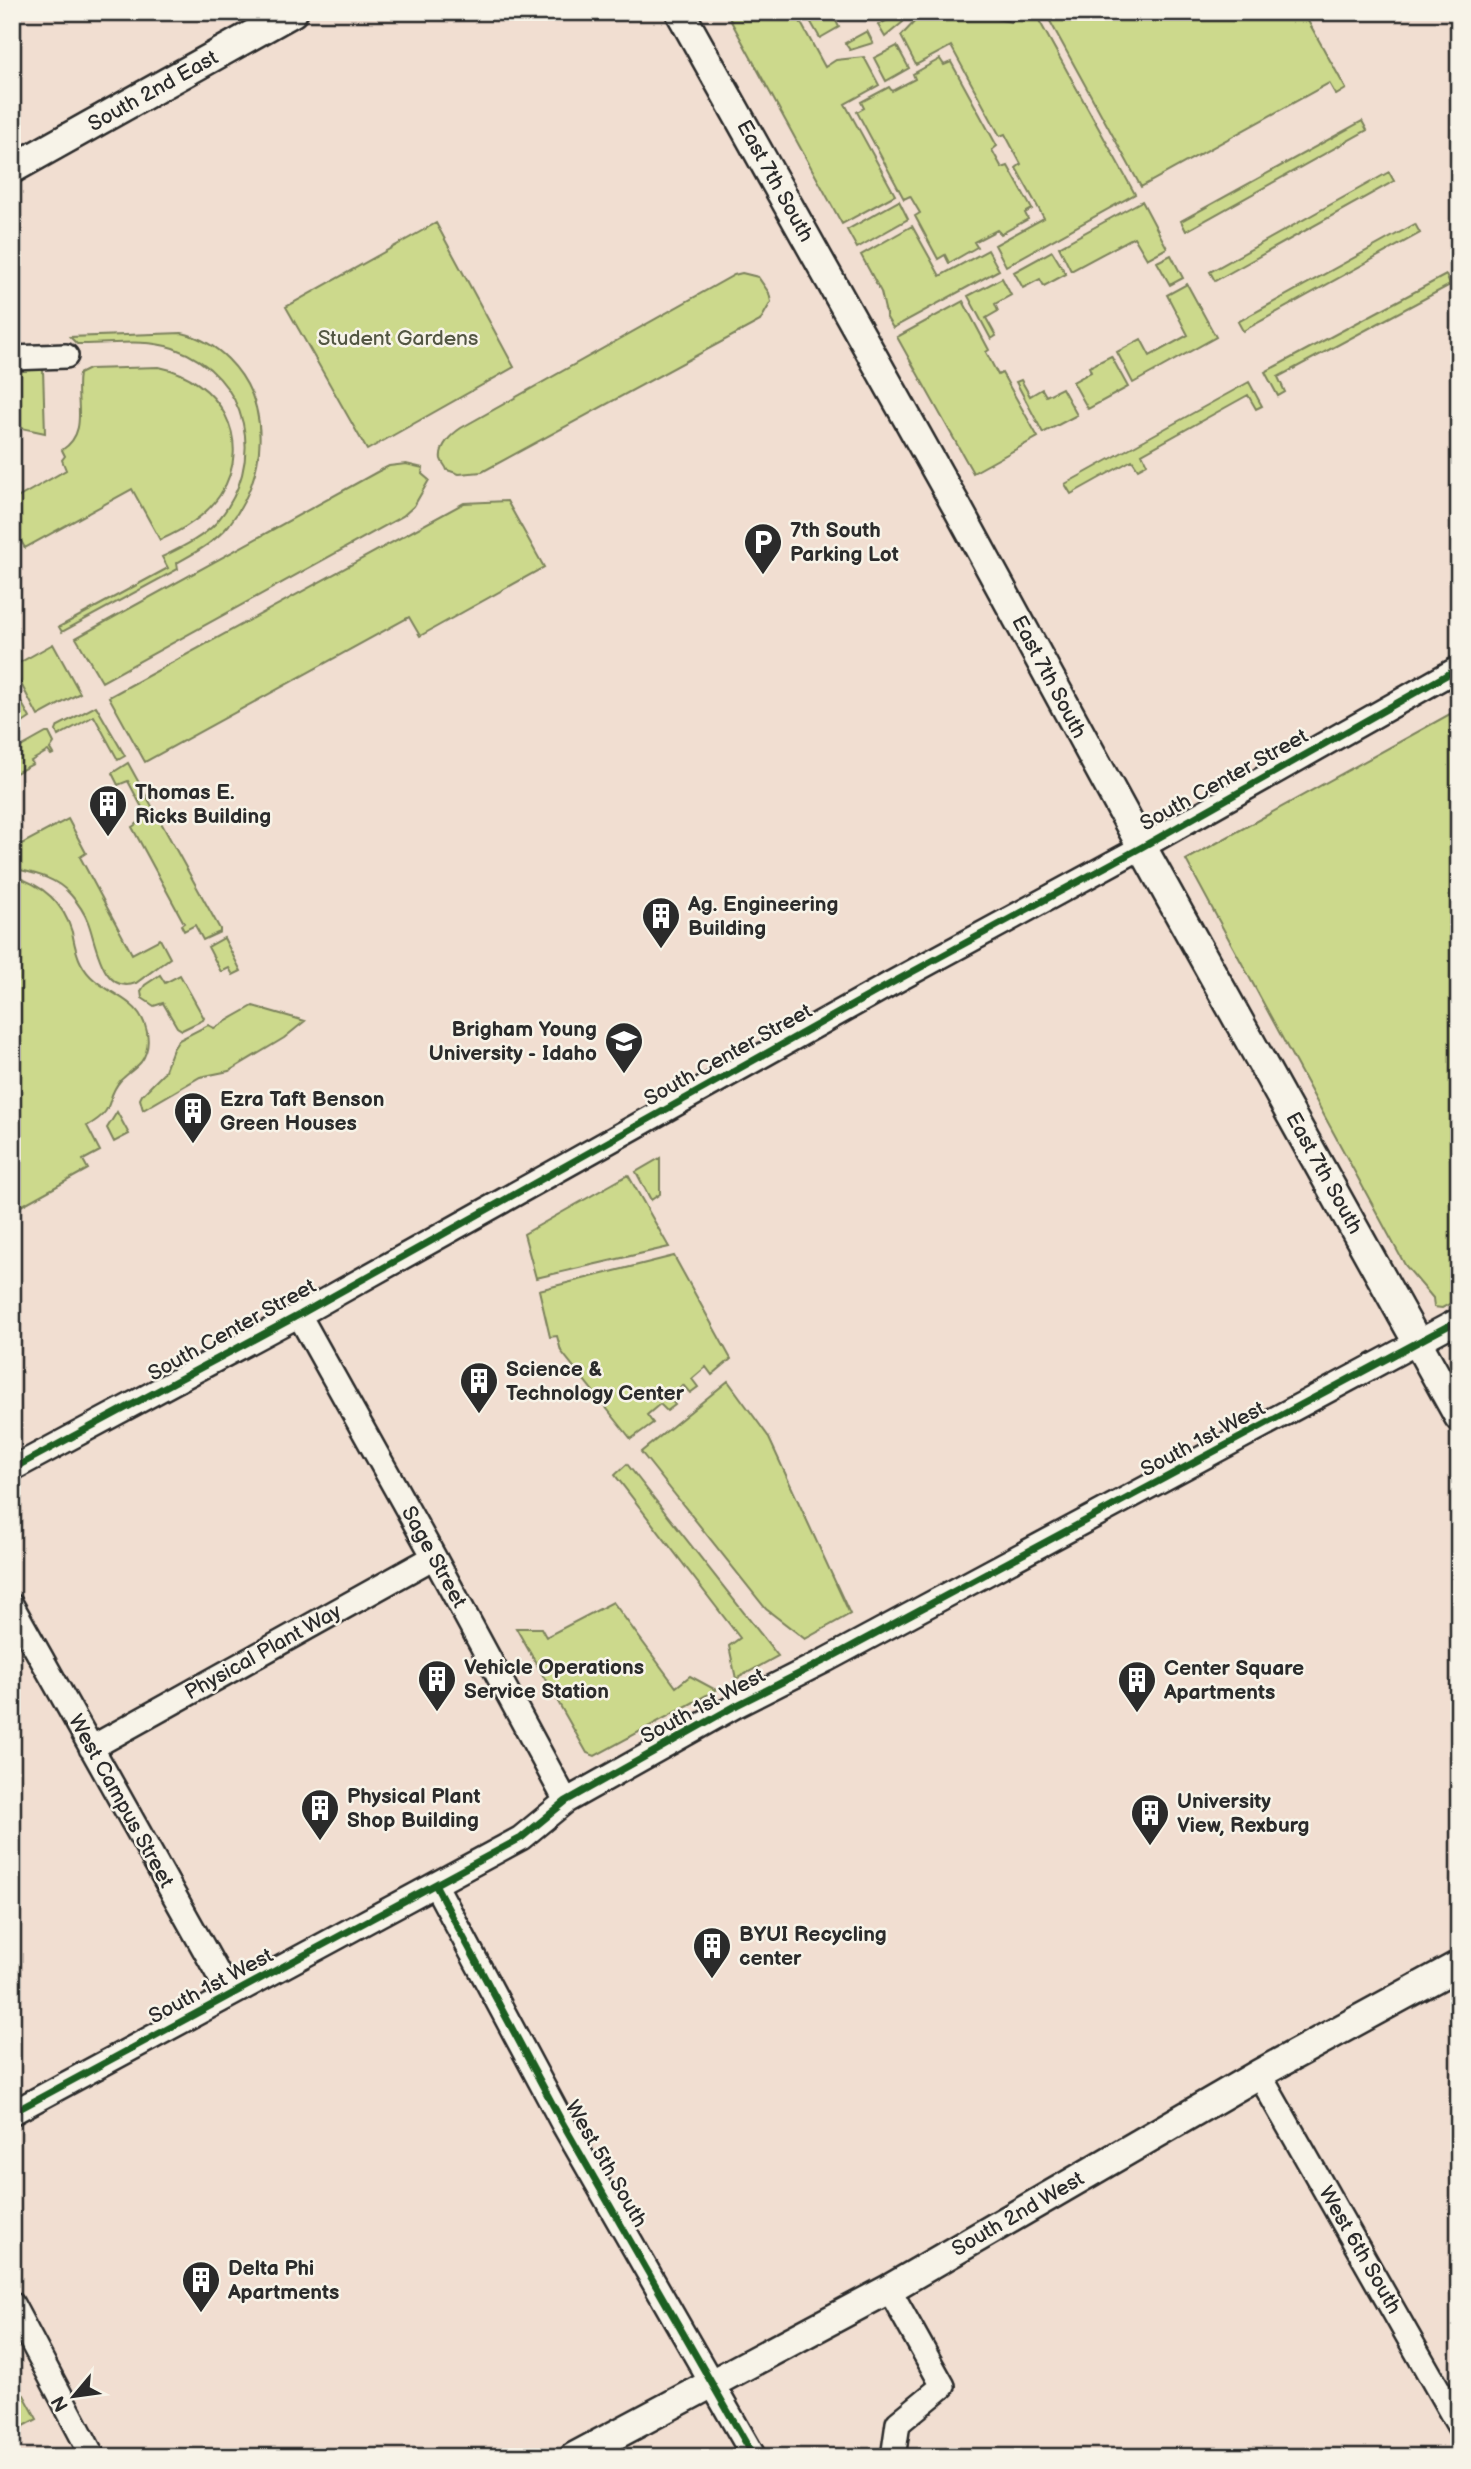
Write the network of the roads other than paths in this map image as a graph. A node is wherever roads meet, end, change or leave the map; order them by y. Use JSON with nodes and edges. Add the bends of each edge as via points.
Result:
{"nodes":[{"id":1,"x":293,"y":12,"type":"edge"},
{"id":2,"x":680,"y":12,"type":"edge"},
{"id":3,"x":12,"y":169,"type":"edge"},
{"id":4,"x":66,"y":356,"type":"dead end"},
{"id":5,"x":12,"y":358,"type":"edge"},
{"id":6,"x":1459,"y":668,"type":"edge"},
{"id":7,"x":1142,"y":847,"type":"junction"},
{"id":8,"x":299,"y":1315,"type":"junction"},
{"id":9,"x":1459,"y":1320,"type":"edge"},
{"id":10,"x":1418,"y":1341,"type":"junction"},
{"id":11,"x":1459,"y":1417,"type":"edge"},
{"id":12,"x":12,"y":1469,"type":"edge"},
{"id":13,"x":434,"y":1557,"type":"junction"},
{"id":14,"x":12,"y":1606,"type":"edge"},
{"id":15,"x":91,"y":1748,"type":"junction"},
{"id":16,"x":566,"y":1801,"type":"junction"},
{"id":17,"x":436,"y":1885,"type":"junction"},
{"id":18,"x":1459,"y":1965,"type":"edge"},
{"id":19,"x":230,"y":1995,"type":"junction"},
{"id":20,"x":1259,"y":2074,"type":"junction"},
{"id":21,"x":12,"y":2113,"type":"edge"},
{"id":22,"x":889,"y":2288,"type":"junction"},
{"id":23,"x":12,"y":2304,"type":"edge"},
{"id":24,"x":713,"y":2383,"type":"junction"},
{"id":25,"x":1459,"y":2426,"type":"edge"},
{"id":26,"x":93,"y":2457,"type":"edge"},
{"id":27,"x":574,"y":2457,"type":"edge"},
{"id":28,"x":754,"y":2457,"type":"edge"},
{"id":29,"x":897,"y":2457,"type":"edge"}],
"edges":[{"from":1,"to":3,"type":"main road","name":"South 2nd East"},
{"from":2,"to":7,"type":"main road","name":"East 7th South"},
{"from":4,"to":5,"type":"street"},
{"from":6,"to":7,"type":"street","name":"South Center Street"},
{"from":7,"to":8,"type":"street","name":"South Center Street"},
{"from":7,"to":10,"type":"main road","name":"East 7th South"},
{"from":8,"to":12,"type":"street","name":"South Center Street"},
{"from":8,"to":13,"type":"street","name":"Sage Street"},
{"from":9,"to":10,"type":"street","name":"South 1st West"},
{"from":10,"to":11,"type":"main road","name":"East 7th South"},
{"from":10,"to":16,"type":"street","name":"South 1st West"},
{"from":13,"to":15,"type":"street","name":"Physical Plant Way"},
{"from":13,"to":16,"type":"street","name":"Sage Street"},
{"from":14,"to":15,"type":"street","name":"West Campus Street"},
{"from":15,"to":19,"type":"street","name":"West Campus Street"},
{"from":16,"to":17,"type":"street","name":"South 1st West","via":[[521,1838]]},
{"from":17,"to":19,"type":"street","name":"South 1st West"},
{"from":17,"to":24,"type":"street","name":"West 5th South","via":[[562,2122]]},
{"from":18,"to":20,"type":"main road","name":"South 2nd West"},
{"from":19,"to":21,"type":"street","name":"South 1st West"},
{"from":20,"to":22,"type":"main road","name":"South 2nd West"},
{"from":20,"to":25,"type":"street","name":"West 6th South"},
{"from":22,"to":24,"type":"main road","name":"South 2nd West"},
{"from":22,"to":29,"type":"street","via":[[943,2386],[898,2423]]},
{"from":23,"to":26,"type":"street"},
{"from":24,"to":27,"type":"main road","name":"South 2nd West"},
{"from":24,"to":28,"type":"street","name":"West 5th South"}]}
